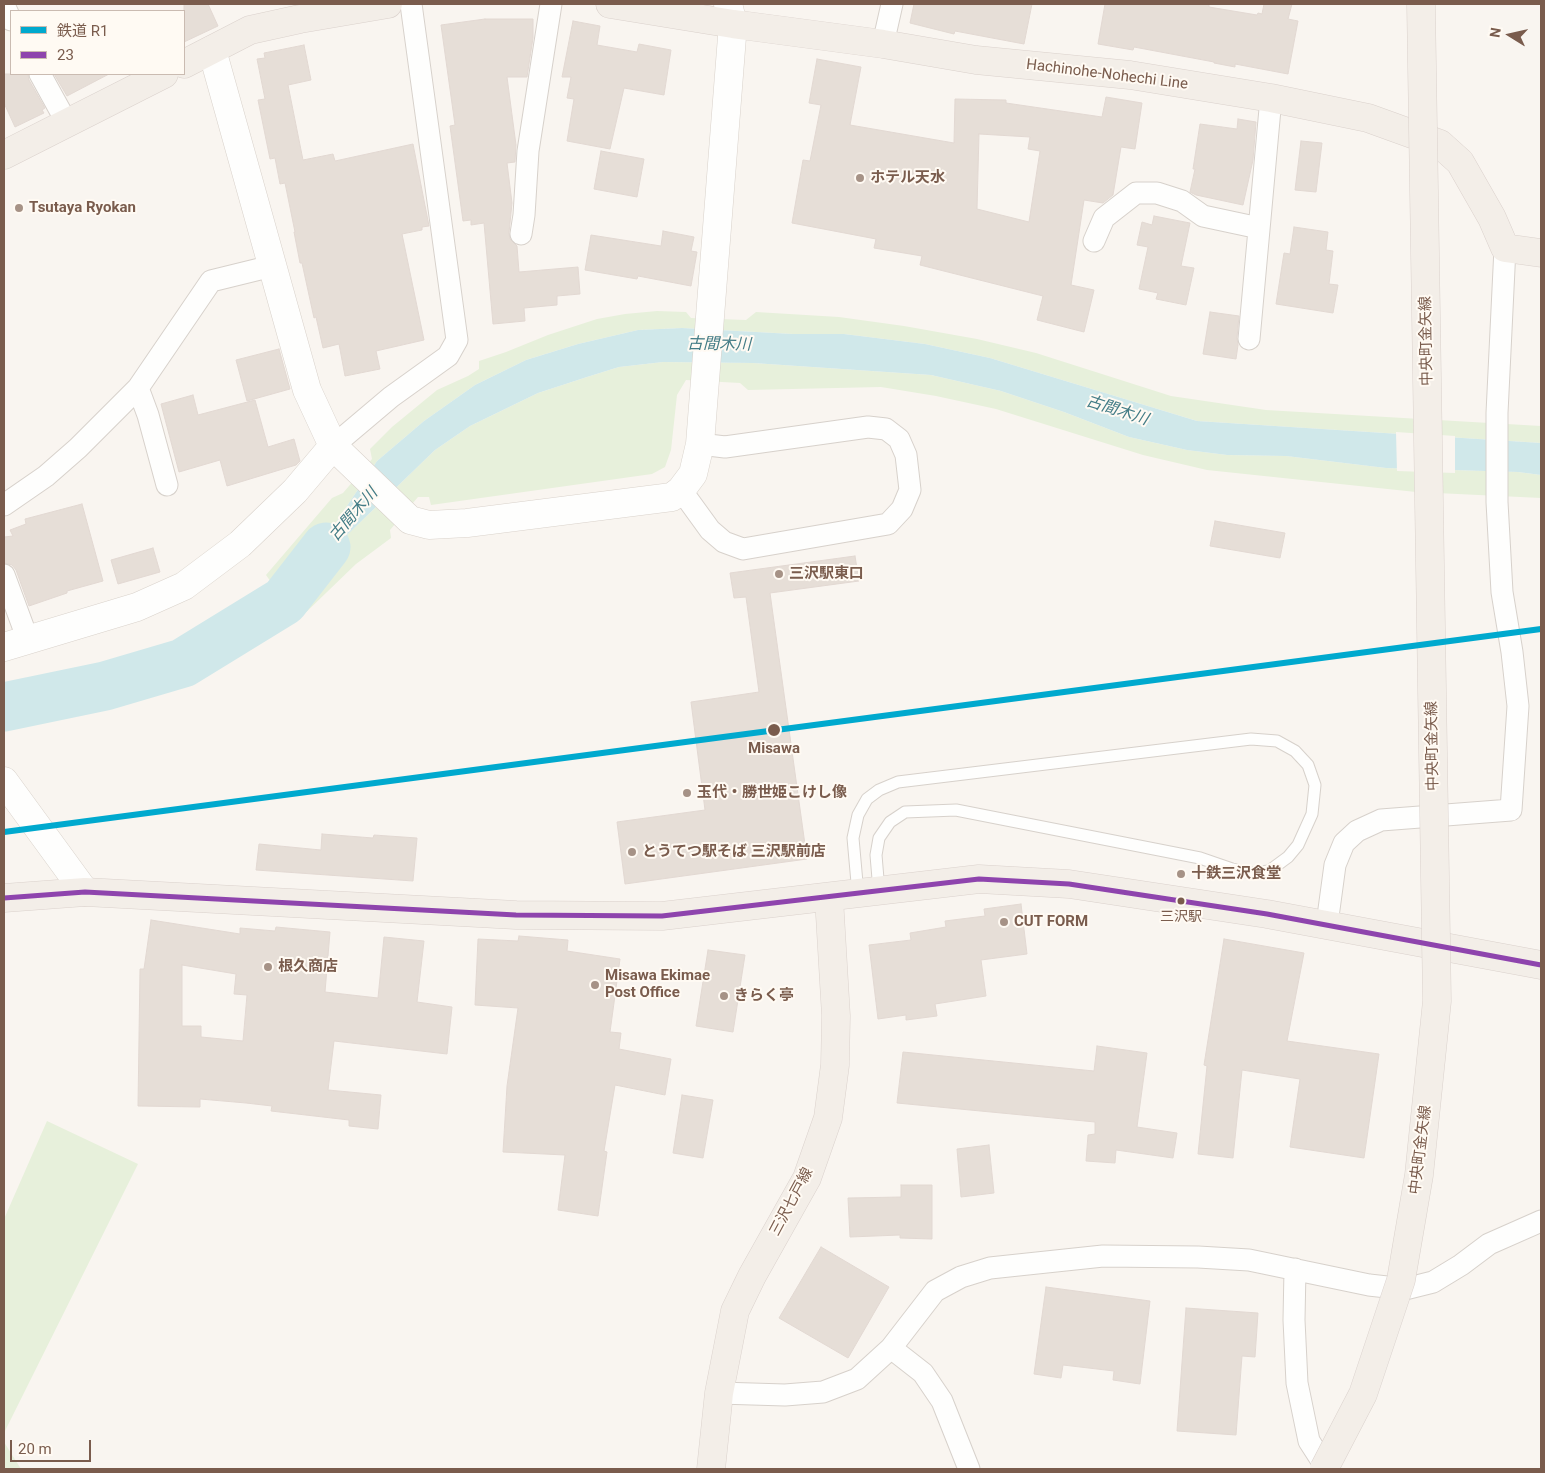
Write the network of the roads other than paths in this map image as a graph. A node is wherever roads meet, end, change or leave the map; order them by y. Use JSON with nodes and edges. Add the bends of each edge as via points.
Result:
{"nodes":[{"id":1,"x":388,"y":4,"type":"edge"},
{"id":2,"x":411,"y":4,"type":"edge"},
{"id":3,"x":551,"y":4,"type":"edge"},
{"id":4,"x":610,"y":4,"type":"edge"},
{"id":5,"x":892,"y":4,"type":"edge"},
{"id":6,"x":1421,"y":4,"type":"edge"},
{"id":7,"x":4,"y":5,"type":"edge"},
{"id":8,"x":300,"y":11,"type":"edge"},
{"id":9,"x":731,"y":14,"type":"edge"},
{"id":10,"x":10,"y":18,"type":"edge"},
{"id":11,"x":883,"y":44,"type":"junction"},
{"id":12,"x":212,"y":50,"type":"junction"},
{"id":13,"x":185,"y":64,"type":"edge"},
{"id":14,"x":41,"y":75,"type":"edge"},
{"id":15,"x":162,"y":75,"type":"edge"},
{"id":16,"x":1271,"y":98,"type":"junction"},
{"id":17,"x":67,"y":123,"type":"junction"},
{"id":18,"x":4,"y":155,"type":"edge"},
{"id":19,"x":1259,"y":228,"type":"junction"},
{"id":20,"x":521,"y":234,"type":"dead end"},
{"id":21,"x":1094,"y":241,"type":"dead end"},
{"id":22,"x":1505,"y":248,"type":"junction"},
{"id":23,"x":1541,"y":253,"type":"edge"},
{"id":24,"x":272,"y":266,"type":"junction"},
{"id":25,"x":1249,"y":339,"type":"dead end"},
{"id":26,"x":138,"y":388,"type":"junction"},
{"id":27,"x":700,"y":444,"type":"junction"},
{"id":28,"x":339,"y":453,"type":"junction"},
{"id":29,"x":167,"y":486,"type":"dead end"},
{"id":30,"x":681,"y":490,"type":"junction"},
{"id":31,"x":4,"y":505,"type":"edge"},
{"id":32,"x":4,"y":575,"type":"edge"},
{"id":33,"x":16,"y":643,"type":"edge"},
{"id":34,"x":4,"y":781,"type":"edge"},
{"id":35,"x":85,"y":892,"type":"junction"},
{"id":36,"x":869,"y":892,"type":"junction"},
{"id":37,"x":4,"y":898,"type":"edge"},
{"id":38,"x":828,"y":898,"type":"junction"},
{"id":39,"x":1327,"y":924,"type":"junction"},
{"id":40,"x":1541,"y":965,"type":"edge"},
{"id":41,"x":1541,"y":1221,"type":"edge"},
{"id":42,"x":1295,"y":1269,"type":"junction"},
{"id":43,"x":891,"y":1348,"type":"junction"},
{"id":44,"x":719,"y":1393,"type":"junction"},
{"id":45,"x":711,"y":1469,"type":"edge"},
{"id":46,"x":969,"y":1469,"type":"edge"},
{"id":47,"x":1326,"y":1469,"type":"edge"}],
"edges":[{"from":1,"to":8,"type":"main road"},
{"from":2,"to":28,"type":"street","via":[[457,340],[448,356],[391,397]]},
{"from":3,"to":20,"type":"street","via":[[528,151]]},
{"from":4,"to":9,"type":"main road","name":"Hachinohe-Nohechi Line"},
{"from":5,"to":11,"type":"street"},
{"from":6,"to":47,"type":"main road","name":"中央町金矢線","bridge":true,"via":[[1437,1001],[1419,1175],[1401,1280],[1363,1394]]},
{"from":7,"to":10,"type":"street"},
{"from":8,"to":12,"type":"main road","via":[[250,30]]},
{"from":9,"to":11,"type":"main road","name":"Hachinohe-Nohechi Line"},
{"from":9,"to":27,"type":"street"},
{"from":11,"to":16,"type":"main road","name":"Hachinohe-Nohechi Line","via":[[976,60],[1130,75]]},
{"from":12,"to":13,"type":"main road"},
{"from":12,"to":24,"type":"street"},
{"from":14,"to":17,"type":"street"},
{"from":15,"to":17,"type":"main road"},
{"from":16,"to":19,"type":"street"},
{"from":16,"to":22,"type":"main road","name":"Hachinohe-Nohechi Line","via":[[1368,118],[1440,144],[1460,162]]},
{"from":17,"to":18,"type":"main road"},
{"from":19,"to":21,"type":"street","via":[[1203,216],[1182,201],[1157,192],[1136,193],[1104,218]]},
{"from":19,"to":25,"type":"street"},
{"from":22,"to":23,"type":"main road"},
{"from":22,"to":39,"type":"street","via":[[1497,428],[1502,592],[1518,706],[1511,810],[1381,820],[1357,831],[1344,843],[1335,865]]},
{"from":24,"to":26,"type":"street","via":[[211,281]]},
{"from":24,"to":28,"type":"street","via":[[307,390]]},
{"from":26,"to":29,"type":"street"},
{"from":26,"to":31,"type":"street","via":[[59,465]]},
{"from":27,"to":30,"type":"street","via":[[693,474]]},
{"from":27,"to":30,"type":"street","via":[[725,446],[868,427],[886,429],[899,440],[906,454],[910,490],[902,509],[888,524],[743,549],[724,542],[710,530]]},
{"from":28,"to":30,"type":"street","via":[[410,520],[430,525],[672,497]]},
{"from":28,"to":33,"type":"street","via":[[240,544],[184,586],[137,606]]},
{"from":32,"to":33,"type":"street"},
{"from":34,"to":35,"type":"street"},
{"from":35,"to":37,"type":"main road"},
{"from":35,"to":38,"type":"main road","via":[[526,916],[662,916]]},
{"from":36,"to":36,"type":"lane","via":[[853,838],[858,816],[867,799],[898,782],[1251,739],[1276,741],[1295,751],[1308,765],[1315,785],[1312,814],[1298,845],[1269,871],[1251,873],[1200,858],[956,810],[905,812],[890,822],[879,838]]},
{"from":36,"to":38,"type":"main road"},
{"from":36,"to":39,"type":"main road","via":[[979,879],[1068,884]]},
{"from":38,"to":44,"type":"main road","name":"三沢七戸線","via":[[836,1016],[835,1065],[828,1118],[807,1178],[736,1311]]},
{"from":39,"to":40,"type":"main road"},
{"from":41,"to":42,"type":"street","via":[[1489,1244],[1433,1282],[1405,1289],[1368,1285]]},
{"from":42,"to":43,"type":"street","via":[[1249,1260],[1198,1256],[1103,1256],[990,1268],[961,1277],[935,1291]]},
{"from":42,"to":47,"type":"street","via":[[1298,1383],[1309,1441]]},
{"from":43,"to":44,"type":"street","via":[[857,1379],[823,1392],[785,1395]]},
{"from":43,"to":46,"type":"street","via":[[924,1373],[942,1400]]},
{"from":44,"to":45,"type":"main road","name":"三沢七戸線"}]}
